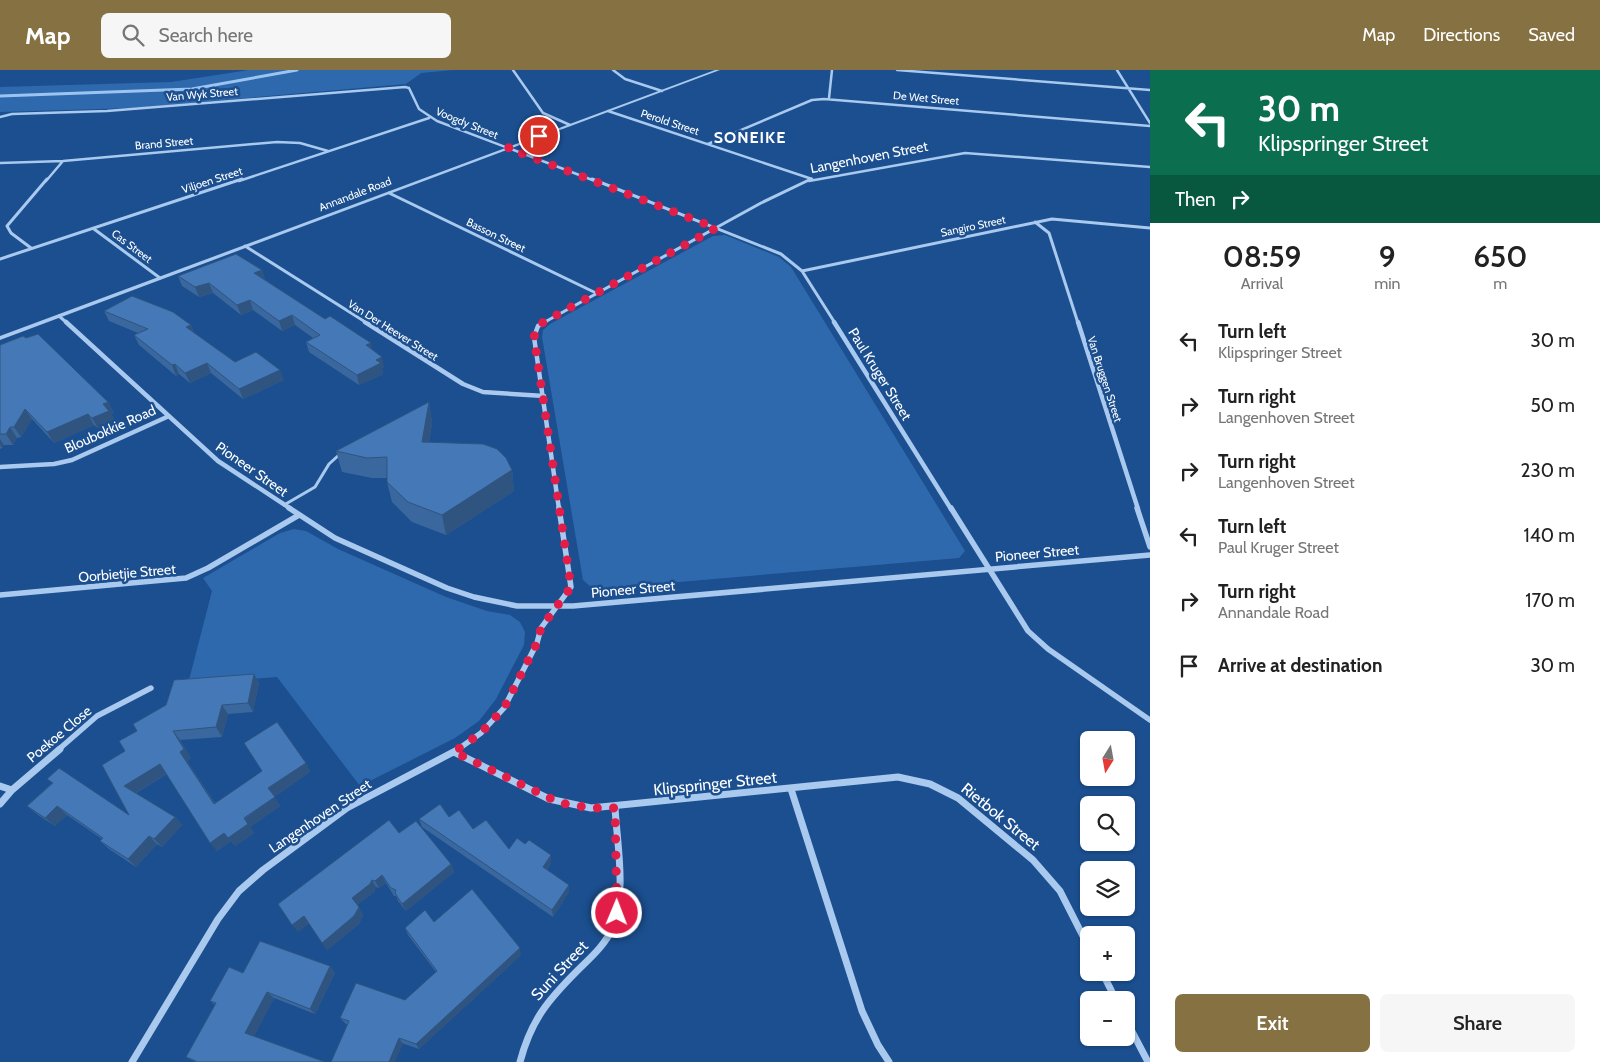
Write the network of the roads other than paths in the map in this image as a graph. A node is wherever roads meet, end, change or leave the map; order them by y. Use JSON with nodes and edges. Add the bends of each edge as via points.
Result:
{"nodes":[{"id":1,"x":513,"y":70,"type":"edge"},
{"id":2,"x":613,"y":70,"type":"edge"},
{"id":3,"x":718,"y":70,"type":"edge"},
{"id":4,"x":832,"y":70,"type":"edge"},
{"id":5,"x":897,"y":70,"type":"edge"},
{"id":6,"x":998,"y":70,"type":"edge"},
{"id":7,"x":1117,"y":70,"type":"edge"},
{"id":8,"x":1000,"y":78,"type":"junction"},
{"id":9,"x":405,"y":87,"type":"joint"},
{"id":10,"x":1127,"y":89,"type":"junction"},
{"id":11,"x":1150,"y":90,"type":"edge"},
{"id":12,"x":662,"y":91,"type":"junction"},
{"id":13,"x":829,"y":98,"type":"junction"},
{"id":14,"x":608,"y":111,"type":"junction"},
{"id":15,"x":0,"y":117,"type":"edge"},
{"id":16,"x":429,"y":118,"type":"junction"},
{"id":17,"x":1150,"y":124,"type":"edge"},
{"id":18,"x":570,"y":125,"type":"junction"},
{"id":19,"x":708,"y":144,"type":"junction"},
{"id":20,"x":508,"y":148,"type":"junction"},
{"id":21,"x":328,"y":151,"type":"junction"},
{"id":22,"x":63,"y":162,"type":"junction"},
{"id":23,"x":0,"y":163,"type":"edge"},
{"id":24,"x":1150,"y":167,"type":"edge"},
{"id":25,"x":812,"y":179,"type":"junction"},
{"id":26,"x":388,"y":193,"type":"junction"},
{"id":27,"x":1035,"y":222,"type":"junction"},
{"id":28,"x":94,"y":228,"type":"junction"},
{"id":29,"x":716,"y":228,"type":"junction"},
{"id":30,"x":1150,"y":228,"type":"edge"},
{"id":31,"x":245,"y":246,"type":"junction"},
{"id":32,"x":31,"y":248,"type":"junction"},
{"id":33,"x":0,"y":259,"type":"edge"},
{"id":34,"x":802,"y":271,"type":"junction"},
{"id":35,"x":160,"y":278,"type":"junction"},
{"id":36,"x":596,"y":293,"type":"junction"},
{"id":37,"x":59,"y":316,"type":"junction"},
{"id":38,"x":0,"y":338,"type":"edge"},
{"id":39,"x":544,"y":396,"type":"junction"},
{"id":40,"x":169,"y":416,"type":"junction"},
{"id":41,"x":348,"y":450,"type":"edge"},
{"id":42,"x":0,"y":468,"type":"edge"},
{"id":43,"x":284,"y":505,"type":"junction"},
{"id":44,"x":299,"y":515,"type":"junction"},
{"id":45,"x":1150,"y":547,"type":"edge"},
{"id":46,"x":1150,"y":555,"type":"edge"},
{"id":47,"x":989,"y":569,"type":"junction"},
{"id":48,"x":0,"y":595,"type":"edge"},
{"id":49,"x":556,"y":607,"type":"junction"},
{"id":50,"x":151,"y":688,"type":"dead end"},
{"id":51,"x":1150,"y":720,"type":"edge"},
{"id":52,"x":454,"y":752,"type":"junction"},
{"id":53,"x":0,"y":786,"type":"edge"},
{"id":54,"x":791,"y":789,"type":"junction"},
{"id":55,"x":12,"y":790,"type":"junction"},
{"id":56,"x":0,"y":804,"type":"edge"},
{"id":57,"x":615,"y":808,"type":"junction"},
{"id":58,"x":1080,"y":930,"type":"edge"},
{"id":59,"x":1135,"y":1037,"type":"edge"},
{"id":60,"x":132,"y":1062,"type":"edge"},
{"id":61,"x":520,"y":1062,"type":"edge"},
{"id":62,"x":889,"y":1062,"type":"edge"},
{"id":63,"x":1148,"y":1062,"type":"edge"}],
"edges":[{"from":1,"to":18,"type":"street","via":[[543,113]]},
{"from":2,"to":12,"type":"street","via":[[626,79]]},
{"from":3,"to":12,"type":"street","name":"Annandale Road"},
{"from":4,"to":13,"type":"street"},
{"from":5,"to":8,"type":"street"},
{"from":6,"to":8,"type":"street"},
{"from":7,"to":10,"type":"street"},
{"from":8,"to":10,"type":"street"},
{"from":9,"to":15,"type":"street","name":"Van Wyk Street"},
{"from":9,"to":16,"type":"street","name":"Voogdy Street","via":[[411,90],[419,108]]},
{"from":10,"to":11,"type":"street"},
{"from":10,"to":17,"type":"street"},
{"from":12,"to":14,"type":"street","name":"Annandale Road"},
{"from":13,"to":17,"type":"street","name":"De Wet Street"},
{"from":13,"to":19,"type":"street","name":"De Wet Street","via":[[812,100]]},
{"from":14,"to":18,"type":"street","name":"Annandale Road"},
{"from":14,"to":19,"type":"street","name":"Perold Street"},
{"from":16,"to":20,"type":"street","name":"Voogdy Street"},
{"from":16,"to":21,"type":"street","name":"Viljoen Street"},
{"from":18,"to":20,"type":"street","name":"Annandale Road"},
{"from":19,"to":25,"type":"street","name":"Perold Street"},
{"from":20,"to":26,"type":"street","name":"Annandale Road"},
{"from":20,"to":29,"type":"street","name":"Paul Kruger Street"},
{"from":21,"to":22,"type":"street","name":"Brand Street","via":[[300,143],[277,142]]},
{"from":21,"to":28,"type":"street","name":"Viljoen Street"},
{"from":22,"to":23,"type":"street","name":"Brand Street"},
{"from":22,"to":32,"type":"street","via":[[7,226]]},
{"from":24,"to":25,"type":"street","name":"Langenhoven Street","via":[[974,152]]},
{"from":25,"to":29,"type":"street","name":"Langenhoven Street"},
{"from":26,"to":31,"type":"street","name":"Annandale Road"},
{"from":26,"to":36,"type":"street","name":"Basson Street"},
{"from":27,"to":30,"type":"street","name":"Sangiro Street","via":[[1064,219]]},
{"from":27,"to":34,"type":"street","name":"Sangiro Street"},
{"from":27,"to":45,"type":"street","name":"Van Bruggen Street","via":[[1049,233]]},
{"from":28,"to":32,"type":"street","name":"Viljoen Street"},
{"from":28,"to":35,"type":"street","name":"Cas Street"},
{"from":29,"to":34,"type":"street","name":"Paul Kruger Street","via":[[781,254]]},
{"from":29,"to":36,"type":"street","name":"Langenhoven Street"},
{"from":31,"to":35,"type":"street","name":"Annandale Road"},
{"from":31,"to":39,"type":"street","name":"Van Der Heever Street","via":[[463,384],[489,393]]},
{"from":32,"to":33,"type":"street","name":"Viljoen Street"},
{"from":34,"to":47,"type":"street","name":"Paul Kruger Street"},
{"from":35,"to":37,"type":"street","name":"Annandale Road"},
{"from":36,"to":39,"type":"street","name":"Langenhoven Street","via":[[536,329],[534,337]]},
{"from":37,"to":38,"type":"street","name":"Annandale Road"},
{"from":37,"to":40,"type":"street","name":"Pioneer Street"},
{"from":39,"to":49,"type":"street","name":"Langenhoven Street","via":[[571,587]]},
{"from":40,"to":42,"type":"street","name":"Bloubokkie Road","via":[[72,460]]},
{"from":40,"to":43,"type":"street","name":"Pioneer Street","via":[[218,462]]},
{"from":41,"to":43,"type":"lane","via":[[334,457],[319,482]]},
{"from":43,"to":44,"type":"street","name":"Pioneer Street"},
{"from":44,"to":48,"type":"street","name":"Oorbietjie Street","via":[[186,578]]},
{"from":44,"to":49,"type":"street","name":"Pioneer Street","via":[[335,538],[448,588],[496,602]]},
{"from":46,"to":47,"type":"street","name":"Pioneer Street"},
{"from":47,"to":49,"type":"street","name":"Pioneer Street"},
{"from":47,"to":51,"type":"street","name":"Paul Kruger Street","via":[[1028,631]]},
{"from":49,"to":52,"type":"street","name":"Langenhoven Street","via":[[541,628],[537,643],[504,708],[481,733]]},
{"from":50,"to":55,"type":"street","name":"Poekoe Close","via":[[97,716]]},
{"from":52,"to":57,"type":"street","name":"Klipspringer Street","via":[[560,803]]},
{"from":52,"to":60,"type":"street","name":"Langenhoven Street","via":[[363,798],[251,879],[218,919]]},
{"from":53,"to":55,"type":"street"},
{"from":54,"to":57,"type":"street","name":"Klipspringer Street"},
{"from":54,"to":58,"type":"street","name":"Rietbok Street","via":[[898,777],[940,787],[968,805],[1046,872]]},
{"from":54,"to":62,"type":"street","name":"Klipspringer Street","via":[[862,1011]]},
{"from":55,"to":56,"type":"street","name":"Poekoe Close"},
{"from":57,"to":61,"type":"street","name":"Suni Street","via":[[618,898],[613,928],[602,945],[540,1010],[529,1030]]},
{"from":59,"to":63,"type":"street"}]}
